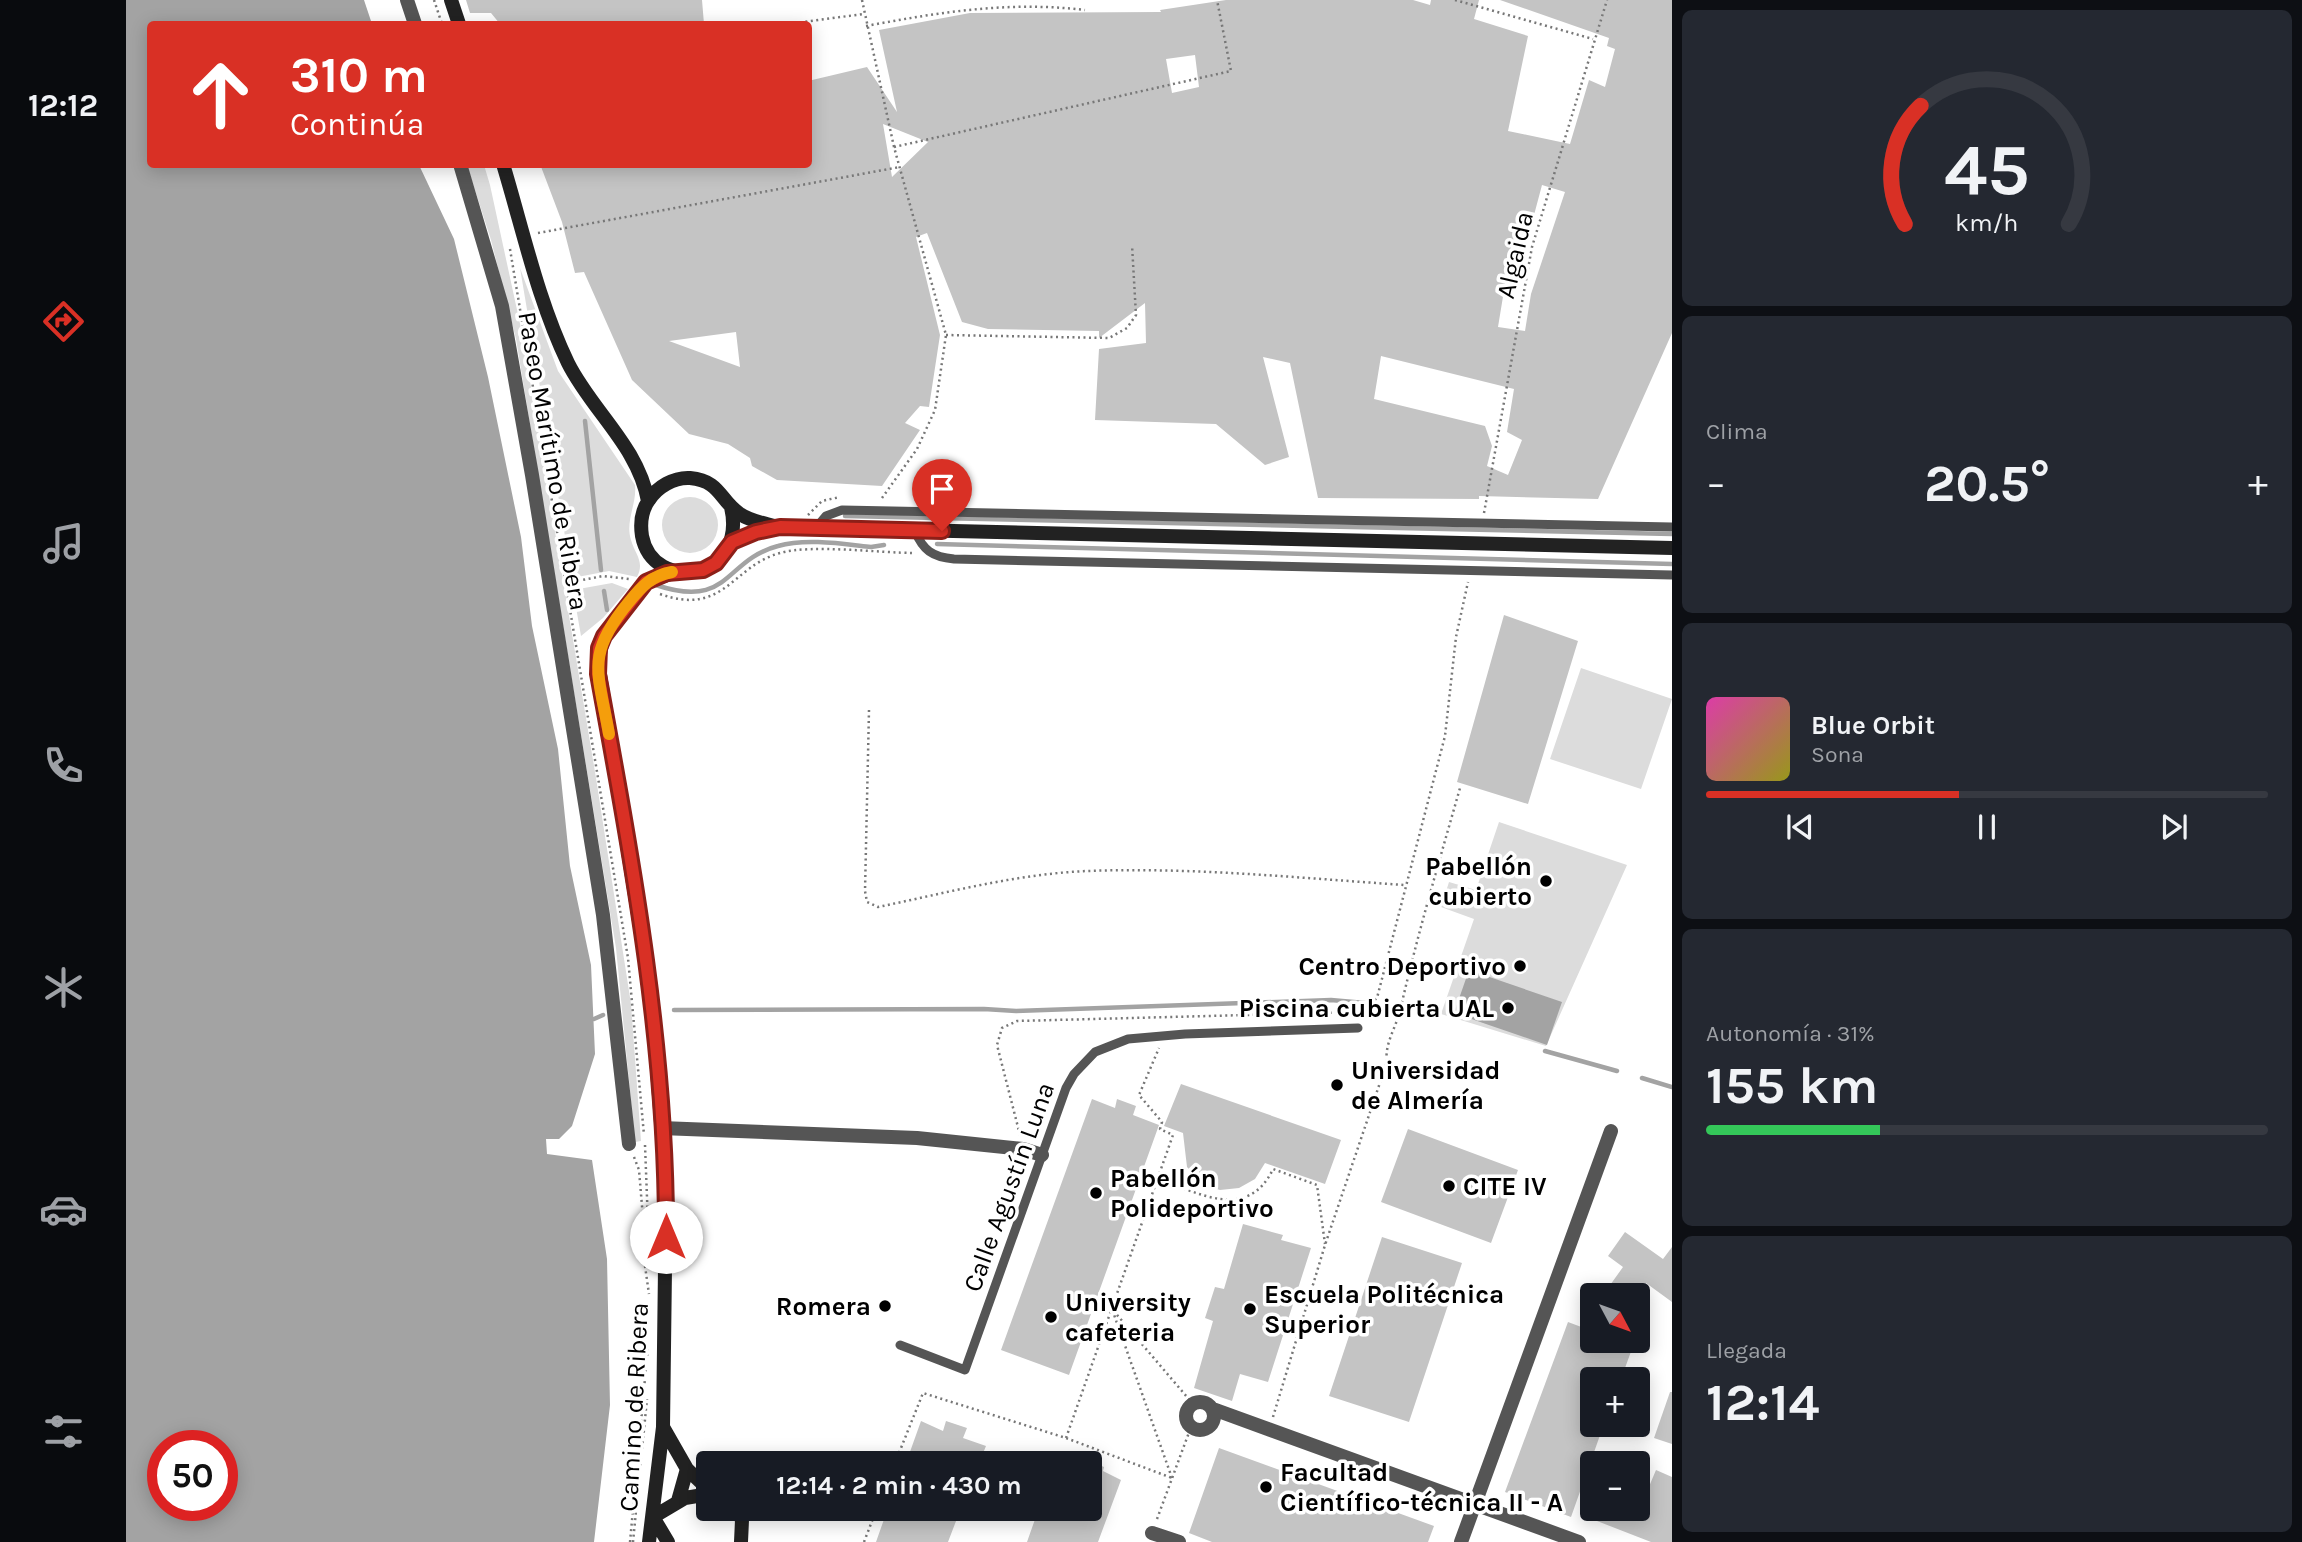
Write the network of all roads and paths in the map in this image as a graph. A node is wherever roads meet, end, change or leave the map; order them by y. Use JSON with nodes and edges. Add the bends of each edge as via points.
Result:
{"nodes":[{"id":1,"x":407,"y":0,"type":"edge"},
{"id":2,"x":434,"y":0,"type":"edge"},
{"id":3,"x":452,"y":0,"type":"edge"},
{"id":4,"x":862,"y":0,"type":"edge"},
{"id":5,"x":1217,"y":0,"type":"edge"},
{"id":6,"x":1455,"y":0,"type":"edge"},
{"id":7,"x":1607,"y":0,"type":"edge"},
{"id":8,"x":1085,"y":10,"type":"dead end"},
{"id":9,"x":863,"y":14,"type":"junction"},
{"id":10,"x":414,"y":21,"type":"edge"},
{"id":11,"x":441,"y":21,"type":"edge"},
{"id":12,"x":458,"y":21,"type":"edge"},
{"id":13,"x":811,"y":21,"type":"edge"},
{"id":14,"x":866,"y":26,"type":"junction"},
{"id":15,"x":1595,"y":39,"type":"junction"},
{"id":16,"x":894,"y":147,"type":"junction"},
{"id":17,"x":900,"y":167,"type":"junction"},
{"id":18,"x":461,"y":168,"type":"edge"},
{"id":19,"x":504,"y":168,"type":"edge"},
{"id":20,"x":525,"y":235,"type":"junction"},
{"id":21,"x":1132,"y":246,"type":"dead end"},
{"id":22,"x":946,"y":335,"type":"junction"},
{"id":23,"x":634,"y":458,"type":"junction"},
{"id":24,"x":672,"y":481,"type":"junction"},
{"id":25,"x":843,"y":497,"type":"dead end"},
{"id":26,"x":882,"y":498,"type":"dead end"},
{"id":27,"x":648,"y":501,"type":"junction"},
{"id":28,"x":731,"y":507,"type":"junction"},
{"id":29,"x":1484,"y":524,"type":"junction"},
{"id":30,"x":780,"y":527,"type":"junction"},
{"id":31,"x":1672,"y":527,"type":"edge"},
{"id":32,"x":810,"y":528,"type":"junction"},
{"id":33,"x":915,"y":531,"type":"junction"},
{"id":34,"x":732,"y":542,"type":"junction"},
{"id":35,"x":1672,"y":548,"type":"edge"},
{"id":36,"x":649,"y":552,"type":"junction"},
{"id":37,"x":1471,"y":570,"type":"junction"},
{"id":38,"x":679,"y":571,"type":"junction"},
{"id":39,"x":1672,"y":575,"type":"edge"},
{"id":40,"x":567,"y":583,"type":"dead end"},
{"id":41,"x":644,"y":584,"type":"junction"},
{"id":42,"x":869,"y":710,"type":"dead end"},
{"id":43,"x":1460,"y":788,"type":"dead end"},
{"id":44,"x":1405,"y":885,"type":"junction"},
{"id":45,"x":1358,"y":1028,"type":"dead end"},
{"id":46,"x":1185,"y":1034,"type":"junction"},
{"id":47,"x":661,"y":1128,"type":"junction"},
{"id":48,"x":1611,"y":1131,"type":"dead end"},
{"id":49,"x":629,"y":1144,"type":"joint"},
{"id":50,"x":1023,"y":1149,"type":"junction"},
{"id":51,"x":1042,"y":1155,"type":"junction"},
{"id":52,"x":1158,"y":1178,"type":"junction"},
{"id":53,"x":1325,"y":1245,"type":"junction"},
{"id":54,"x":645,"y":1266,"type":"junction"},
{"id":55,"x":666,"y":1266,"type":"junction"},
{"id":56,"x":650,"y":1300,"type":"dead end"},
{"id":57,"x":1112,"y":1309,"type":"junction"},
{"id":58,"x":650,"y":1340,"type":"dead end"},
{"id":59,"x":900,"y":1345,"type":"dead end"},
{"id":60,"x":1193,"y":1404,"type":"junction"},
{"id":61,"x":1213,"y":1409,"type":"junction"},
{"id":62,"x":663,"y":1427,"type":"junction"},
{"id":63,"x":1191,"y":1427,"type":"junction"},
{"id":64,"x":1269,"y":1429,"type":"junction"},
{"id":65,"x":1066,"y":1438,"type":"junction"},
{"id":66,"x":900,"y":1451,"type":"edge"},
{"id":67,"x":687,"y":1469,"type":"junction"},
{"id":68,"x":696,"y":1478,"type":"edge"},
{"id":69,"x":1172,"y":1478,"type":"junction"},
{"id":70,"x":696,"y":1496,"type":"edge"},
{"id":71,"x":678,"y":1501,"type":"junction"},
{"id":72,"x":1474,"y":1504,"type":"junction"},
{"id":73,"x":653,"y":1517,"type":"junction"},
{"id":74,"x":742,"y":1521,"type":"edge"},
{"id":75,"x":872,"y":1521,"type":"edge"},
{"id":76,"x":1152,"y":1532,"type":"joint"},
{"id":77,"x":631,"y":1542,"type":"edge"},
{"id":78,"x":650,"y":1542,"type":"edge"},
{"id":79,"x":668,"y":1542,"type":"edge"},
{"id":80,"x":741,"y":1542,"type":"edge"},
{"id":81,"x":864,"y":1542,"type":"edge"},
{"id":82,"x":1179,"y":1542,"type":"edge"},
{"id":83,"x":1461,"y":1542,"type":"edge"},
{"id":84,"x":1579,"y":1542,"type":"edge"}],
"edges":[{"from":1,"to":10,"type":"street"},
{"from":2,"to":11,"type":"path"},
{"from":3,"to":12,"type":"main road"},
{"from":4,"to":9,"type":"path"},
{"from":5,"to":16,"type":"path","via":[[1231,71]]},
{"from":6,"to":15,"type":"path"},
{"from":7,"to":15,"type":"path","name":"Algaida"},
{"from":8,"to":14,"type":"path","via":[[968,8]]},
{"from":9,"to":13,"type":"path"},
{"from":9,"to":14,"type":"path"},
{"from":14,"to":16,"type":"path"},
{"from":15,"to":29,"type":"path","name":"Algaida","via":[[1532,247]]},
{"from":16,"to":17,"type":"path"},
{"from":17,"to":20,"type":"path"},
{"from":17,"to":22,"type":"path"},
{"from":18,"to":49,"type":"street","name":"Paseo Marítimo de Ribera","via":[[502,306],[534,488],[603,915]]},
{"from":19,"to":20,"type":"main road"},
{"from":20,"to":23,"type":"main road","via":[[569,364]]},
{"from":21,"to":22,"type":"path","via":[[1136,315],[1127,328],[1109,338]]},
{"from":22,"to":26,"type":"path","via":[[935,410],[917,449]]},
{"from":23,"to":24,"type":"main road","via":[[652,473]]},
{"from":23,"to":27,"type":"main road"},
{"from":24,"to":27,"type":"main road"},
{"from":24,"to":28,"type":"main road","via":[[692,478],[709,483],[718,487]]},
{"from":25,"to":32,"type":"path","via":[[815,506]]},
{"from":27,"to":36,"type":"main road","via":[[641,527]]},
{"from":28,"to":30,"type":"main road","via":[[747,518]]},
{"from":28,"to":34,"type":"main road","via":[[735,523]]},
{"from":29,"to":31,"type":"lane"},
{"from":29,"to":32,"type":"lane","via":[[842,510]]},
{"from":30,"to":32,"type":"main road"},
{"from":30,"to":34,"type":"main road"},
{"from":32,"to":33,"type":"main road"},
{"from":33,"to":35,"type":"main road"},
{"from":33,"to":37,"type":"lane","via":[[923,548],[939,558]]},
{"from":34,"to":38,"type":"main road","via":[[716,563],[703,570]]},
{"from":36,"to":38,"type":"main road","via":[[662,566]]},
{"from":36,"to":41,"type":"main road"},
{"from":37,"to":39,"type":"lane"},
{"from":37,"to":44,"type":"path","via":[[1456,637],[1445,736]]},
{"from":38,"to":41,"type":"main road"},
{"from":40,"to":41,"type":"path","via":[[618,576]]},
{"from":41,"to":47,"type":"main road","name":"Camino de Ribera","via":[[604,636],[598,662],[650,990]]},
{"from":42,"to":44,"type":"path","via":[[865,891],[867,902],[878,907],[1035,875],[1086,871],[1180,871]]},
{"from":43,"to":53,"type":"path","via":[[1387,1062]]},
{"from":44,"to":50,"type":"path","via":[[1377,998],[1362,1012],[1017,1021],[1002,1028],[997,1045]]},
{"from":45,"to":46,"type":"lane","name":"Calle Agustín Luna"},
{"from":46,"to":51,"type":"lane","name":"Calle Agustín Luna","via":[[1128,1039],[1096,1052],[1066,1088]]},
{"from":46,"to":52,"type":"path","via":[[1158,1049],[1139,1096],[1163,1122],[1160,1129],[1173,1135]]},
{"from":47,"to":50,"type":"street","via":[[918,1138]]},
{"from":47,"to":55,"type":"main road","name":"Camino de Ribera"},
{"from":48,"to":72,"type":"street"},
{"from":49,"to":54,"type":"path","via":[[639,1170]]},
{"from":50,"to":51,"type":"street"},
{"from":51,"to":59,"type":"lane","name":"Calle Agustín Luna","via":[[965,1370]]},
{"from":52,"to":53,"type":"path","via":[[1224,1201],[1259,1189],[1273,1170],[1317,1185]]},
{"from":52,"to":57,"type":"path"},
{"from":53,"to":64,"type":"path"},
{"from":54,"to":55,"type":"path"},
{"from":54,"to":56,"type":"path"},
{"from":55,"to":62,"type":"main road","name":"Camino de Ribera"},
{"from":57,"to":60,"type":"path"},
{"from":57,"to":65,"type":"path"},
{"from":57,"to":69,"type":"path"},
{"from":58,"to":77,"type":"path"},
{"from":60,"to":61,"type":"street","via":[[1204,1402]]},
{"from":60,"to":63,"type":"street","via":[[1186,1418]]},
{"from":61,"to":63,"type":"street","via":[[1211,1426]]},
{"from":61,"to":64,"type":"street"},
{"from":62,"to":67,"type":"main road"},
{"from":62,"to":73,"type":"main road","name":"Camino de Ribera"},
{"from":63,"to":69,"type":"path"},
{"from":64,"to":72,"type":"street"},
{"from":65,"to":66,"type":"path","via":[[923,1392]]},
{"from":65,"to":69,"type":"path"},
{"from":67,"to":68,"type":"main road"},
{"from":67,"to":71,"type":"main road"},
{"from":69,"to":76,"type":"path"},
{"from":70,"to":71,"type":"main road"},
{"from":71,"to":73,"type":"main road"},
{"from":72,"to":83,"type":"street"},
{"from":72,"to":84,"type":"street"},
{"from":73,"to":78,"type":"main road","name":"Camino de Ribera"},
{"from":73,"to":79,"type":"main road"},
{"from":74,"to":80,"type":"main road"},
{"from":75,"to":81,"type":"path"},
{"from":76,"to":82,"type":"street"}]}
